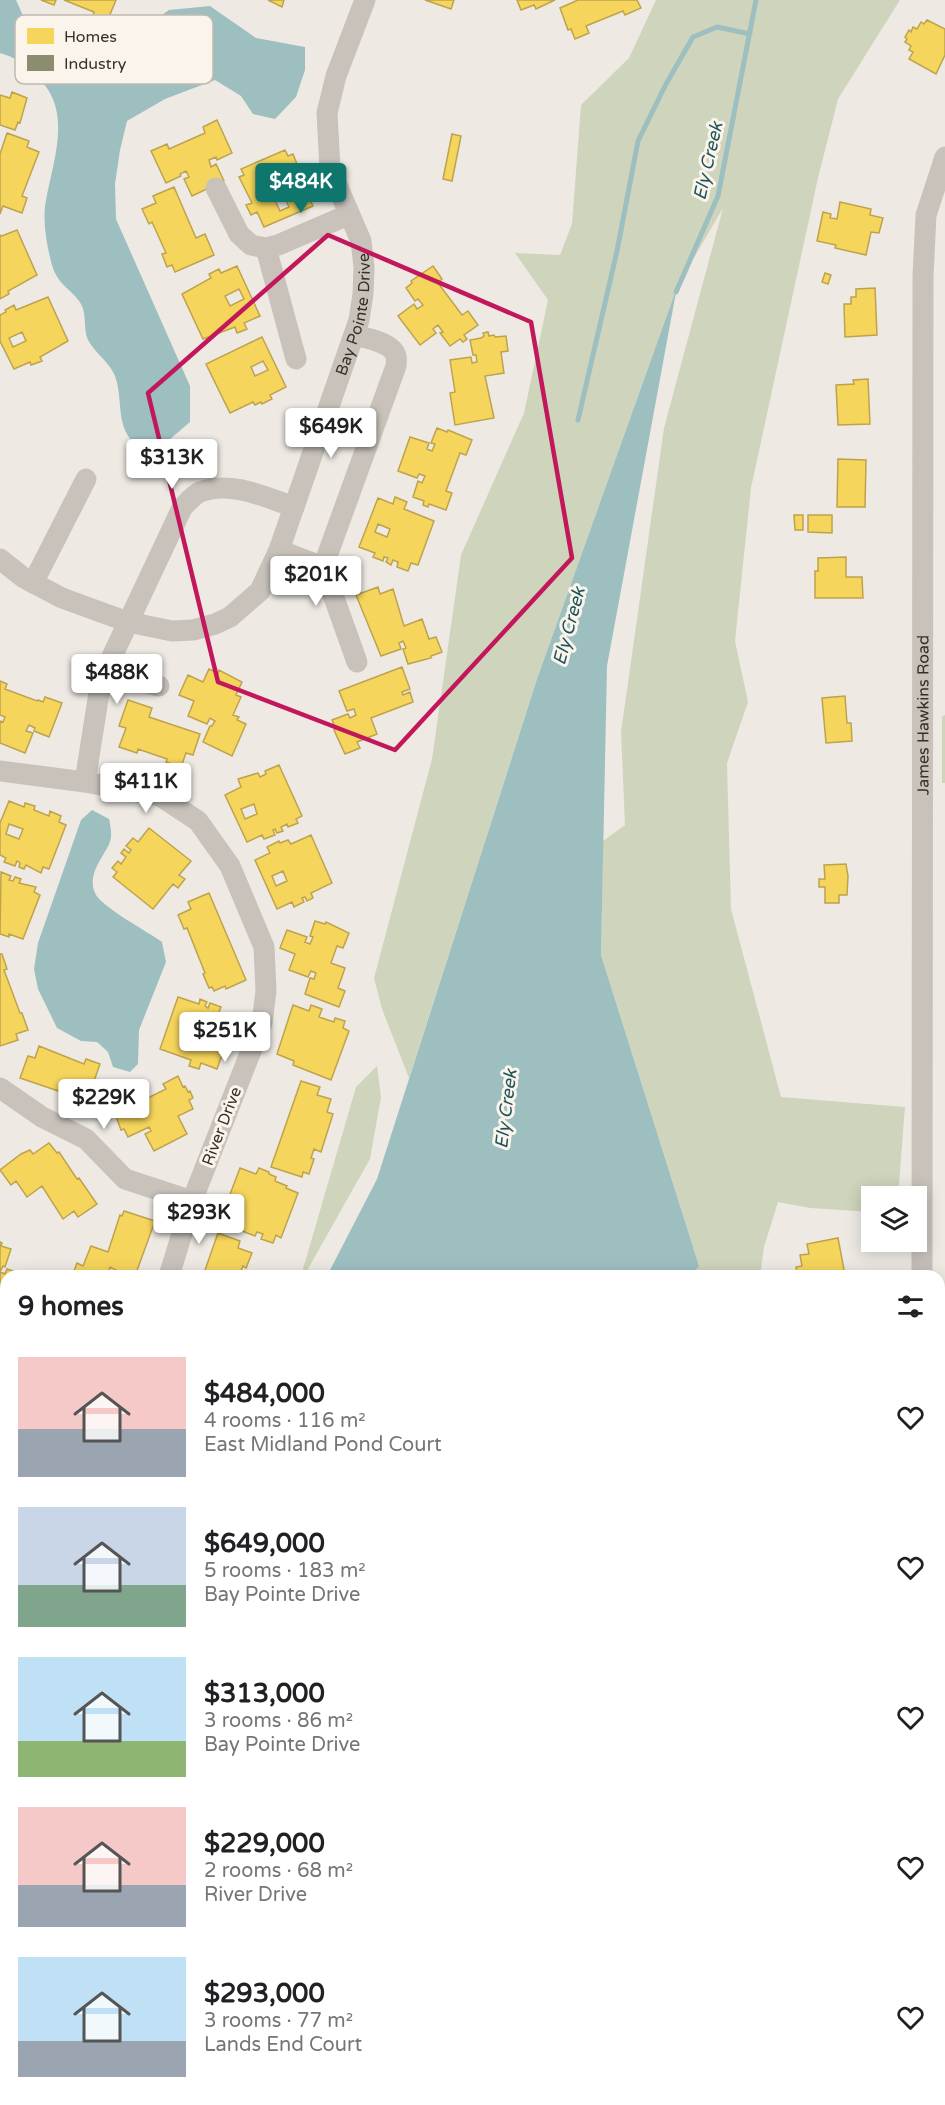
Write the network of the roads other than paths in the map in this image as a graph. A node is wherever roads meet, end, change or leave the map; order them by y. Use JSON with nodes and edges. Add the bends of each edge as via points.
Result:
{"nodes":[{"id":1,"x":365,"y":0,"type":"edge"},
{"id":2,"x":945,"y":157,"type":"edge"},
{"id":3,"x":216,"y":188,"type":"dead end"},
{"id":4,"x":348,"y":215,"type":"junction"},
{"id":5,"x":267,"y":248,"type":"junction"},
{"id":6,"x":354,"y":334,"type":"junction"},
{"id":7,"x":296,"y":359,"type":"dead end"},
{"id":8,"x":86,"y":479,"type":"dead end"},
{"id":9,"x":294,"y":507,"type":"junction"},
{"id":10,"x":279,"y":550,"type":"junction"},
{"id":11,"x":0,"y":559,"type":"edge"},
{"id":12,"x":323,"y":567,"type":"junction"},
{"id":13,"x":33,"y":583,"type":"junction"},
{"id":14,"x":128,"y":622,"type":"junction"},
{"id":15,"x":357,"y":662,"type":"dead end"},
{"id":16,"x":104,"y":670,"type":"junction"},
{"id":17,"x":159,"y":686,"type":"dead end"},
{"id":18,"x":0,"y":771,"type":"edge"},
{"id":19,"x":85,"y":782,"type":"junction"},
{"id":20,"x":0,"y":1088,"type":"edge"},
{"id":21,"x":192,"y":1201,"type":"junction"},
{"id":22,"x":171,"y":1270,"type":"edge"},
{"id":23,"x":922,"y":1270,"type":"edge"}],
"edges":[{"from":1,"to":4,"type":"street","name":"Bay Pointe Drive","via":[[336,76],[327,113],[330,169]]},
{"from":2,"to":23,"type":"street","name":"James Hawkins Road","via":[[926,215],[923,276]]},
{"from":3,"to":5,"type":"street","via":[[240,234],[251,245]]},
{"from":4,"to":5,"type":"street"},
{"from":4,"to":6,"type":"street","name":"Bay Pointe Drive","via":[[361,241],[364,267]]},
{"from":5,"to":7,"type":"street"},
{"from":6,"to":9,"type":"street","name":"Bay Pointe Drive"},
{"from":6,"to":12,"type":"street","via":[[391,349],[396,366]]},
{"from":8,"to":13,"type":"street"},
{"from":9,"to":10,"type":"street","name":"Bay Pointe Drive"},
{"from":9,"to":14,"type":"street","via":[[251,491],[222,488],[196,495],[182,508]]},
{"from":10,"to":12,"type":"street"},
{"from":10,"to":14,"type":"street","name":"Bay Pointe Drive","via":[[260,591],[230,617],[193,630],[172,631]]},
{"from":11,"to":13,"type":"street","name":"Bay Pointe Drive"},
{"from":12,"to":15,"type":"street"},
{"from":13,"to":14,"type":"street","name":"Bay Pointe Drive"},
{"from":14,"to":16,"type":"street"},
{"from":16,"to":17,"type":"street"},
{"from":16,"to":19,"type":"street"},
{"from":18,"to":19,"type":"street","name":"River Drive"},
{"from":19,"to":21,"type":"street","name":"River Drive","via":[[160,796],[198,821],[230,866],[264,947],[266,991],[262,1023]]},
{"from":20,"to":21,"type":"street","via":[[42,1117],[86,1139],[125,1179]]},
{"from":21,"to":22,"type":"street","name":"River Drive"}]}
